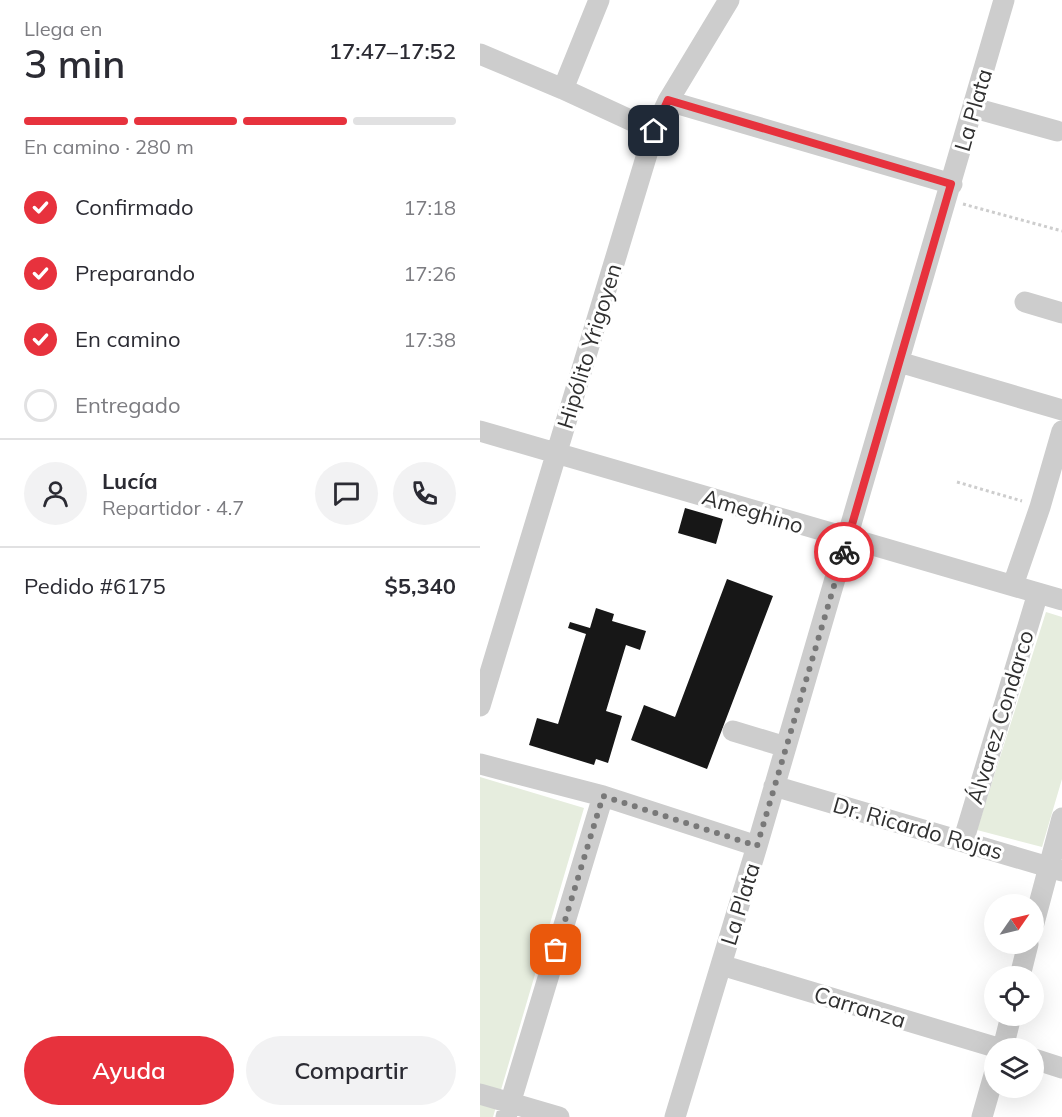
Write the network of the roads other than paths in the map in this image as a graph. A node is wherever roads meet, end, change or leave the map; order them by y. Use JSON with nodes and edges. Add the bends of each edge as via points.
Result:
{"nodes":[{"id":1,"x":599,"y":0,"type":"edge"},
{"id":2,"x":729,"y":0,"type":"edge"},
{"id":3,"x":1004,"y":0,"type":"edge"},
{"id":4,"x":480,"y":54,"type":"edge"},
{"id":5,"x":563,"y":89,"type":"junction"},
{"id":6,"x":668,"y":100,"type":"junction"},
{"id":7,"x":974,"y":108,"type":"junction"},
{"id":8,"x":654,"y":131,"type":"junction"},
{"id":9,"x":1057,"y":131,"type":"dead end"},
{"id":10,"x":949,"y":192,"type":"junction"},
{"id":11,"x":1025,"y":302,"type":"dead end"},
{"id":12,"x":1062,"y":313,"type":"edge"},
{"id":13,"x":899,"y":362,"type":"junction"},
{"id":14,"x":1062,"y":410,"type":"edge"},
{"id":15,"x":1062,"y":430,"type":"edge"},
{"id":16,"x":480,"y":431,"type":"edge"},
{"id":17,"x":557,"y":453,"type":"junction"},
{"id":18,"x":848,"y":539,"type":"junction"},
{"id":19,"x":1013,"y":585,"type":"junction"},
{"id":20,"x":1038,"y":593,"type":"junction"},
{"id":21,"x":1062,"y":600,"type":"edge"},
{"id":22,"x":480,"y":706,"type":"edge"},
{"id":23,"x":733,"y":731,"type":"dead end"},
{"id":24,"x":786,"y":747,"type":"junction"},
{"id":25,"x":480,"y":764,"type":"edge"},
{"id":26,"x":774,"y":786,"type":"junction"},
{"id":27,"x":603,"y":796,"type":"junction"},
{"id":28,"x":1062,"y":818,"type":"edge"},
{"id":29,"x":963,"y":842,"type":"junction"},
{"id":30,"x":757,"y":846,"type":"junction"},
{"id":31,"x":1055,"y":869,"type":"edge"},
{"id":32,"x":1044,"y":897,"type":"edge"},
{"id":33,"x":721,"y":965,"type":"junction"},
{"id":34,"x":984,"y":1043,"type":"edge"},
{"id":35,"x":1044,"y":1062,"type":"edge"},
{"id":36,"x":1062,"y":1068,"type":"edge"},
{"id":37,"x":480,"y":1094,"type":"edge"},
{"id":38,"x":987,"y":1098,"type":"edge"},
{"id":39,"x":508,"y":1110,"type":"edge"},
{"id":40,"x":559,"y":1117,"type":"edge"},
{"id":41,"x":675,"y":1117,"type":"edge"},
{"id":42,"x":982,"y":1117,"type":"edge"}],
"edges":[{"from":1,"to":5,"type":"street"},
{"from":2,"to":6,"type":"street","name":"Hipólito Yrigoyen"},
{"from":3,"to":7,"type":"street","name":"La Plata"},
{"from":4,"to":5,"type":"street"},
{"from":5,"to":8,"type":"street"},
{"from":6,"to":8,"type":"street","name":"Hipólito Yrigoyen"},
{"from":6,"to":10,"type":"street"},
{"from":7,"to":9,"type":"street"},
{"from":7,"to":10,"type":"street","name":"La Plata"},
{"from":8,"to":17,"type":"street","name":"Hipólito Yrigoyen"},
{"from":10,"to":13,"type":"street","name":"La Plata"},
{"from":11,"to":12,"type":"street"},
{"from":13,"to":14,"type":"street"},
{"from":13,"to":18,"type":"street","name":"La Plata"},
{"from":15,"to":19,"type":"street"},
{"from":16,"to":17,"type":"street","name":"Ameghino"},
{"from":17,"to":18,"type":"street","name":"Ameghino"},
{"from":17,"to":22,"type":"street","name":"Hipólito Yrigoyen"},
{"from":18,"to":19,"type":"street","name":"Ameghino"},
{"from":18,"to":24,"type":"street","name":"La Plata"},
{"from":19,"to":20,"type":"street","name":"Ameghino"},
{"from":20,"to":21,"type":"street","name":"Ameghino"},
{"from":20,"to":29,"type":"street","name":"Álvarez Condarco"},
{"from":23,"to":24,"type":"street"},
{"from":24,"to":26,"type":"street","name":"La Plata"},
{"from":25,"to":27,"type":"street"},
{"from":26,"to":29,"type":"street","name":"Dr. Ricardo Rojas"},
{"from":26,"to":30,"type":"street","name":"La Plata"},
{"from":27,"to":30,"type":"street"},
{"from":27,"to":39,"type":"street"},
{"from":28,"to":31,"type":"street"},
{"from":29,"to":31,"type":"street","name":"Dr. Ricardo Rojas"},
{"from":30,"to":33,"type":"street","name":"La Plata"},
{"from":31,"to":32,"type":"street"},
{"from":33,"to":34,"type":"street","name":"Carranza"},
{"from":33,"to":41,"type":"street","name":"La Plata"},
{"from":35,"to":36,"type":"street"},
{"from":37,"to":39,"type":"street"},
{"from":38,"to":42,"type":"street"},
{"from":39,"to":40,"type":"street"}]}
